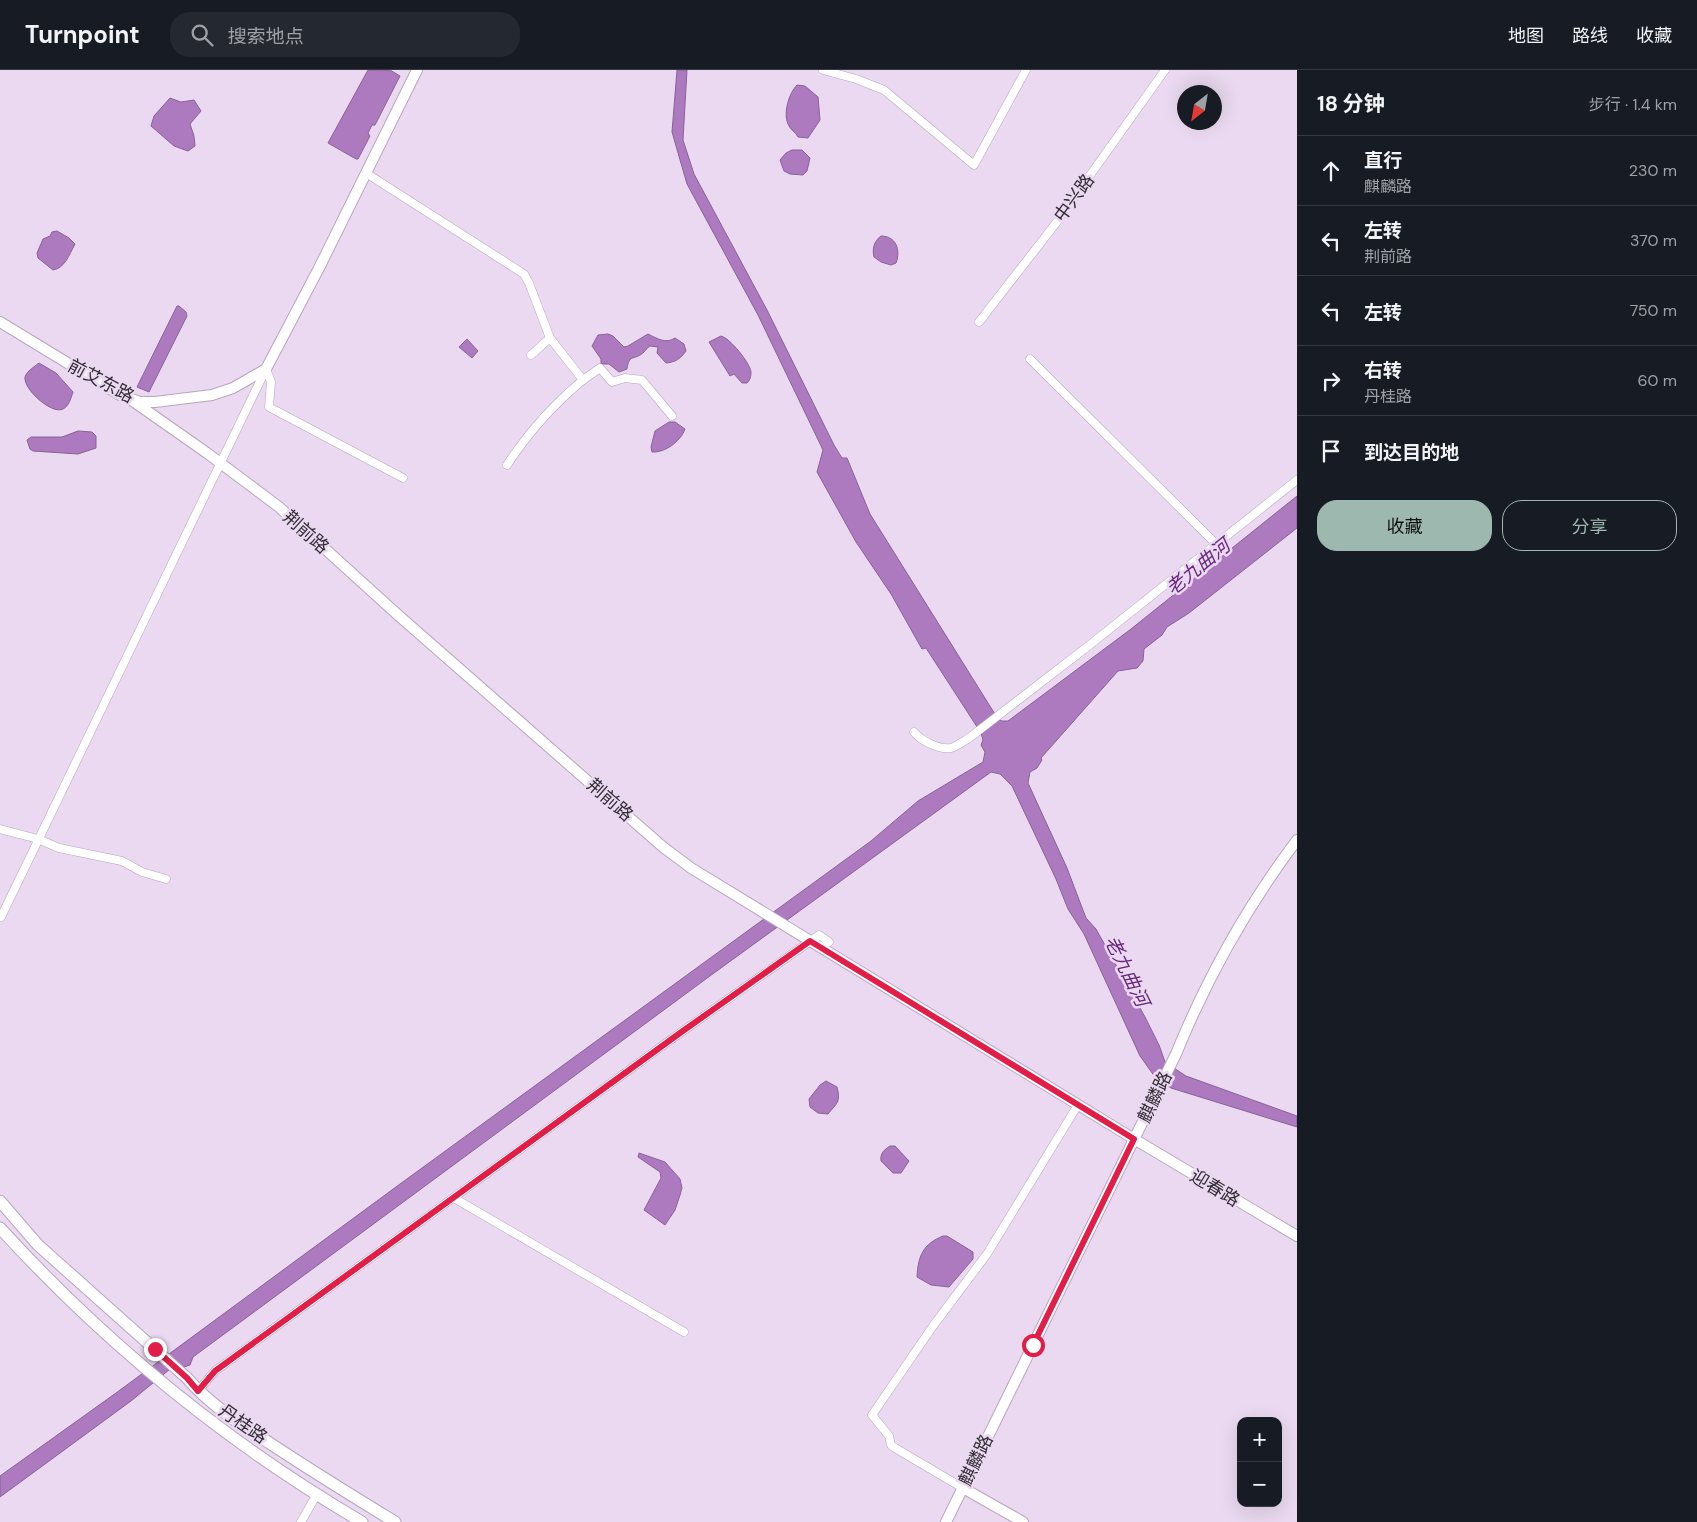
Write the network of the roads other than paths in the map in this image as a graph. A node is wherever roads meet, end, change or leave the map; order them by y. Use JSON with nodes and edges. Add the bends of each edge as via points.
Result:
{"nodes":[{"id":1,"x":417,"y":70,"type":"edge"},
{"id":2,"x":823,"y":70,"type":"edge"},
{"id":3,"x":1026,"y":70,"type":"edge"},
{"id":4,"x":1165,"y":70,"type":"edge"},
{"id":5,"x":366,"y":173,"type":"junction"},
{"id":6,"x":0,"y":322,"type":"edge"},
{"id":7,"x":979,"y":322,"type":"dead end"},
{"id":8,"x":550,"y":338,"type":"junction"},
{"id":9,"x":531,"y":354,"type":"dead end"},
{"id":10,"x":1030,"y":359,"type":"dead end"},
{"id":11,"x":266,"y":369,"type":"junction"},
{"id":12,"x":584,"y":380,"type":"junction"},
{"id":13,"x":130,"y":399,"type":"junction"},
{"id":14,"x":672,"y":416,"type":"dead end"},
{"id":15,"x":221,"y":463,"type":"junction"},
{"id":16,"x":507,"y":465,"type":"dead end"},
{"id":17,"x":403,"y":478,"type":"dead end"},
{"id":18,"x":1297,"y":480,"type":"edge"},
{"id":19,"x":1216,"y":544,"type":"junction"},
{"id":20,"x":914,"y":732,"type":"dead end"},
{"id":21,"x":0,"y":829,"type":"edge"},
{"id":22,"x":38,"y":839,"type":"junction"},
{"id":23,"x":1297,"y":840,"type":"edge"},
{"id":24,"x":166,"y":879,"type":"dead end"},
{"id":25,"x":0,"y":917,"type":"edge"},
{"id":26,"x":810,"y":941,"type":"junction"},
{"id":27,"x":829,"y":942,"type":"dead end"},
{"id":28,"x":1076,"y":1108,"type":"dead end"},
{"id":29,"x":1134,"y":1139,"type":"junction"},
{"id":30,"x":454,"y":1198,"type":"junction"},
{"id":31,"x":0,"y":1201,"type":"edge"},
{"id":32,"x":0,"y":1228,"type":"edge"},
{"id":33,"x":1297,"y":1236,"type":"edge"},
{"id":34,"x":684,"y":1332,"type":"dead end"},
{"id":35,"x":198,"y":1391,"type":"junction"},
{"id":36,"x":963,"y":1488,"type":"junction"},
{"id":37,"x":317,"y":1494,"type":"junction"},
{"id":38,"x":301,"y":1522,"type":"edge"},
{"id":39,"x":362,"y":1522,"type":"edge"},
{"id":40,"x":395,"y":1522,"type":"edge"},
{"id":41,"x":946,"y":1522,"type":"edge"},
{"id":42,"x":1023,"y":1522,"type":"edge"}],
"edges":[{"from":1,"to":5,"type":"street"},
{"from":2,"to":3,"type":"street","via":[[884,90],[974,164]]},
{"from":4,"to":7,"type":"street","name":"中兴路","via":[[1056,223]]},
{"from":5,"to":8,"type":"street","via":[[524,274]]},
{"from":5,"to":11,"type":"street"},
{"from":6,"to":13,"type":"street","name":"前艾东路"},
{"from":8,"to":9,"type":"street"},
{"from":8,"to":12,"type":"street"},
{"from":10,"to":19,"type":"street"},
{"from":11,"to":13,"type":"street","name":"前艾东路","via":[[233,388],[212,395],[155,402]]},
{"from":11,"to":15,"type":"street"},
{"from":11,"to":17,"type":"street","via":[[271,382],[269,408]]},
{"from":12,"to":14,"type":"street","via":[[600,368],[612,382],[624,378],[642,380]]},
{"from":12,"to":16,"type":"street","via":[[553,408]]},
{"from":13,"to":15,"type":"street","name":"荆前路"},
{"from":15,"to":22,"type":"street"},
{"from":15,"to":26,"type":"street","name":"荆前路","via":[[278,507],[663,847]]},
{"from":18,"to":19,"type":"street"},
{"from":19,"to":20,"type":"street","via":[[953,748],[918,738]]},
{"from":21,"to":22,"type":"street"},
{"from":22,"to":24,"type":"street","via":[[59,848],[122,861],[142,872]]},
{"from":22,"to":25,"type":"street"},
{"from":23,"to":29,"type":"street","name":"麒麟路","via":[[1250,909],[1192,1014]]},
{"from":26,"to":27,"type":"street","via":[[819,935]]},
{"from":26,"to":29,"type":"street","name":"荆前路"},
{"from":26,"to":30,"type":"street"},
{"from":28,"to":36,"type":"street","via":[[987,1254],[872,1415],[890,1436],[891,1445]]},
{"from":29,"to":33,"type":"street","name":"迎春路"},
{"from":29,"to":36,"type":"street","name":"麒麟路"},
{"from":30,"to":34,"type":"street"},
{"from":30,"to":35,"type":"street","via":[[215,1371]]},
{"from":31,"to":35,"type":"main road","name":"丹桂路","via":[[38,1245]]},
{"from":32,"to":37,"type":"main road","name":"丹桂路","via":[[32,1263],[140,1365],[256,1454]]},
{"from":35,"to":40,"type":"main road","name":"丹桂路","via":[[240,1424]]},
{"from":36,"to":41,"type":"street","name":"麒麟路"},
{"from":36,"to":42,"type":"street"},
{"from":37,"to":38,"type":"street"},
{"from":37,"to":39,"type":"main road","name":"丹桂路"}]}
